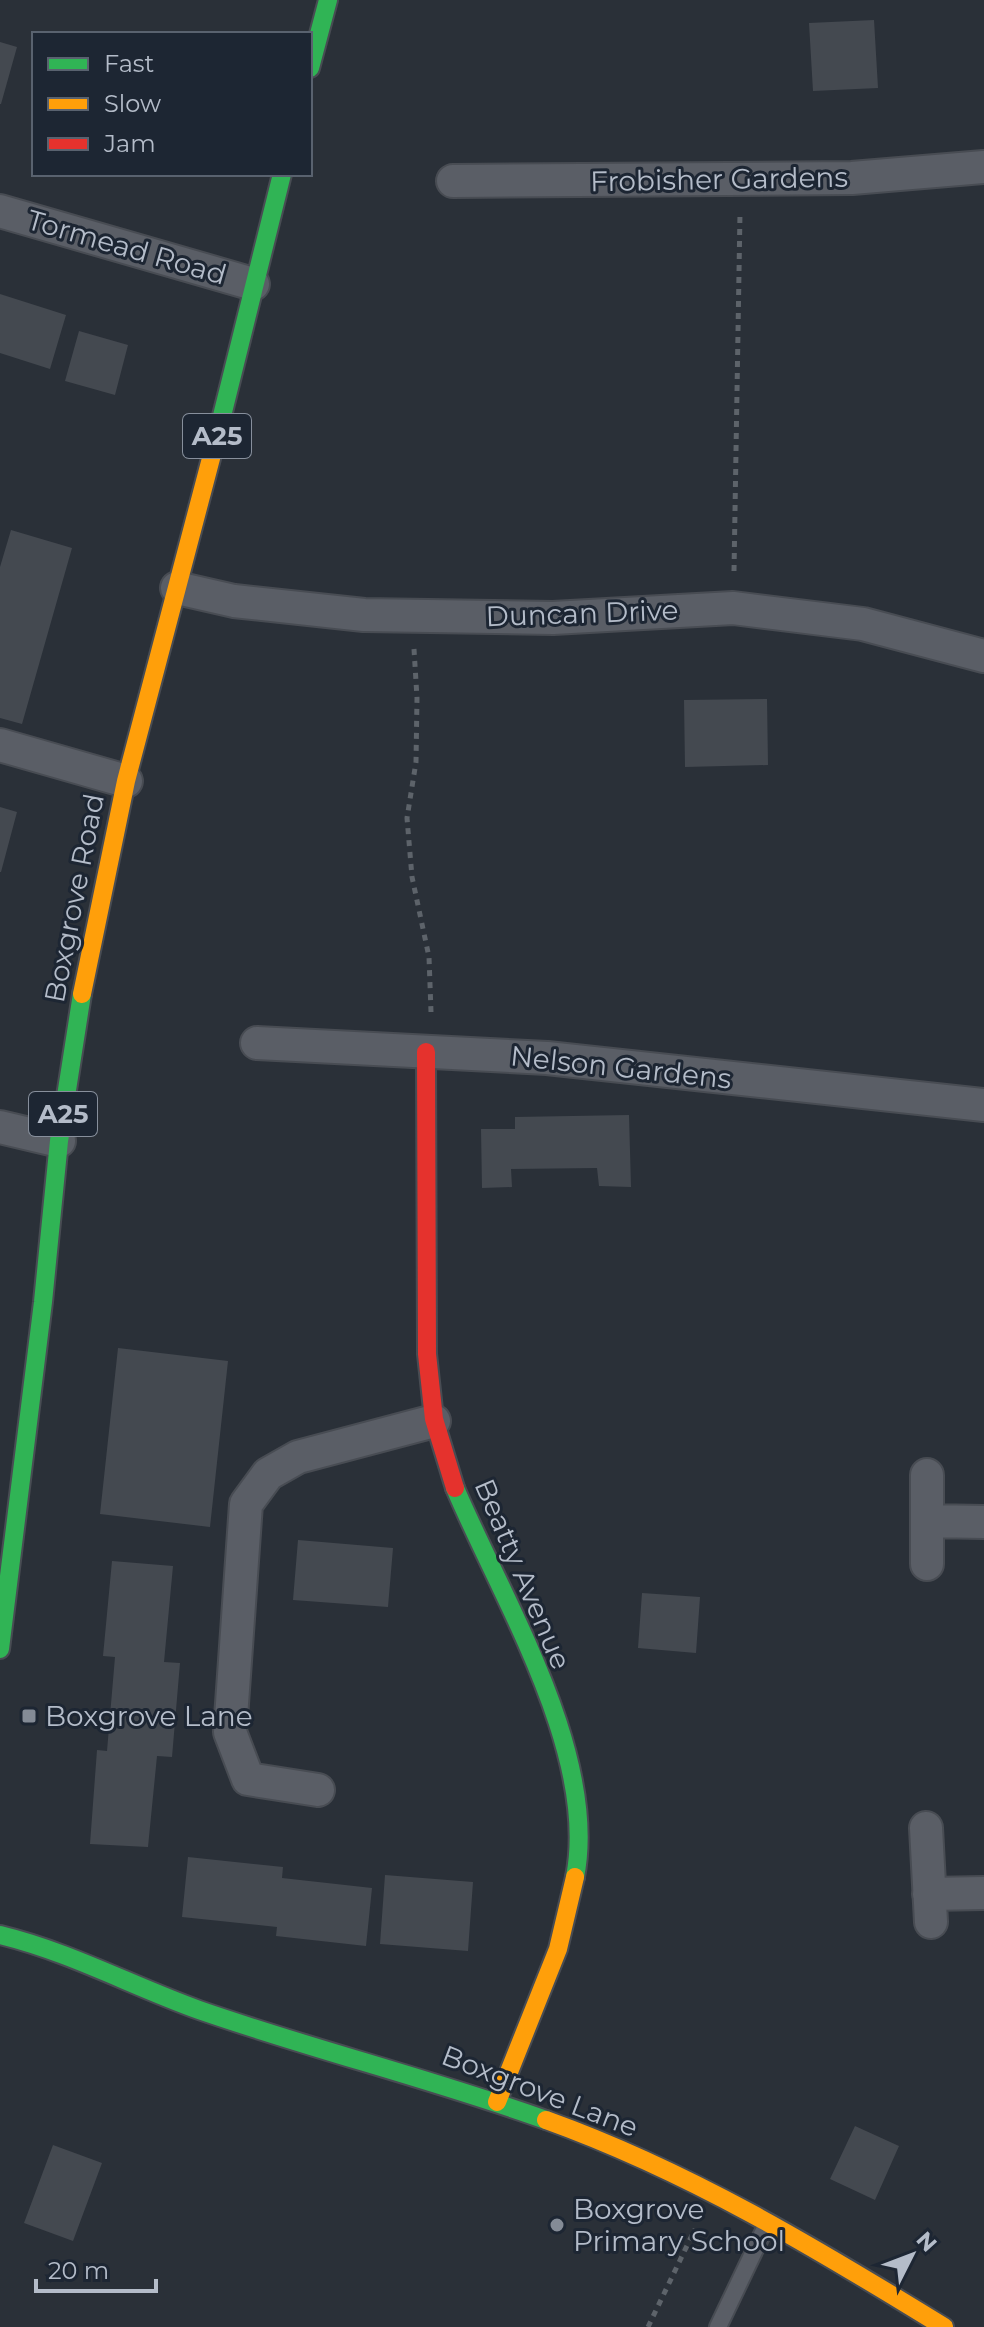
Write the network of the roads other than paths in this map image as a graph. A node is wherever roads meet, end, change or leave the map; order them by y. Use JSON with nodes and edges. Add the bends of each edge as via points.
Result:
{"nodes":[{"id":1,"x":328,"y":0,"type":"edge"},
{"id":2,"x":312,"y":60,"type":"edge"},
{"id":3,"x":984,"y":167,"type":"edge"},
{"id":4,"x":281,"y":176,"type":"edge"},
{"id":5,"x":453,"y":181,"type":"dead end"},
{"id":6,"x":0,"y":211,"type":"edge"},
{"id":7,"x":253,"y":284,"type":"junction"},
{"id":8,"x":177,"y":588,"type":"junction"},
{"id":9,"x":984,"y":656,"type":"edge"},
{"id":10,"x":0,"y":745,"type":"edge"},
{"id":11,"x":126,"y":781,"type":"junction"},
{"id":12,"x":257,"y":1043,"type":"dead end"},
{"id":13,"x":426,"y":1052,"type":"junction"},
{"id":14,"x":984,"y":1105,"type":"edge"},
{"id":15,"x":0,"y":1127,"type":"edge"},
{"id":16,"x":59,"y":1141,"type":"junction"},
{"id":17,"x":434,"y":1421,"type":"junction"},
{"id":18,"x":927,"y":1475,"type":"dead end"},
{"id":19,"x":928,"y":1521,"type":"junction"},
{"id":20,"x":984,"y":1522,"type":"edge"},
{"id":21,"x":927,"y":1564,"type":"dead end"},
{"id":22,"x":0,"y":1649,"type":"edge"},
{"id":23,"x":318,"y":1790,"type":"dead end"},
{"id":24,"x":926,"y":1828,"type":"dead end"},
{"id":25,"x":984,"y":1893,"type":"edge"},
{"id":26,"x":0,"y":1935,"type":"edge"},
{"id":27,"x":497,"y":2102,"type":"junction"},
{"id":28,"x":769,"y":2221,"type":"junction"},
{"id":29,"x":718,"y":2327,"type":"edge"},
{"id":30,"x":944,"y":2327,"type":"edge"}],
"edges":[{"from":1,"to":2,"type":"street"},
{"from":3,"to":5,"type":"street","name":"Frobisher Gardens","via":[[852,178]]},
{"from":4,"to":7,"type":"street","name":"Boxgrove Road","number":"A25"},
{"from":6,"to":7,"type":"street","name":"Tormead Road"},
{"from":7,"to":8,"type":"street","name":"Boxgrove Road","number":"A25"},
{"from":8,"to":9,"type":"street","name":"Duncan Drive","via":[[234,601],[364,615],[553,618],[733,608],[863,624]]},
{"from":8,"to":11,"type":"street","name":"Boxgrove Road","number":"A25"},
{"from":10,"to":11,"type":"street"},
{"from":11,"to":16,"type":"street","name":"Boxgrove Road","number":"A25","via":[[86,971]]},
{"from":12,"to":13,"type":"street","name":"Nelson Gardens"},
{"from":13,"to":14,"type":"street","name":"Nelson Gardens","via":[[547,1058]]},
{"from":13,"to":17,"type":"street","name":"Beatty Avenue","via":[[425,1335]]},
{"from":15,"to":16,"type":"street"},
{"from":16,"to":22,"type":"street","name":"Boxgrove Road","number":"A25"},
{"from":17,"to":23,"type":"street","via":[[298,1457],[268,1474],[246,1504],[230,1732],[248,1779]]},
{"from":17,"to":27,"type":"street","name":"Beatty Avenue","via":[[452,1482],[562,1735],[577,1792],[581,1845],[574,1894]]},
{"from":18,"to":19,"type":"street"},
{"from":19,"to":20,"type":"street"},
{"from":19,"to":21,"type":"street"},
{"from":24,"to":25,"type":"street","via":[[930,1908]]},
{"from":26,"to":27,"type":"street","name":"Boxgrove Lane","via":[[84,1960],[199,2009]]},
{"from":27,"to":28,"type":"street","name":"Boxgrove Lane","via":[[606,2143]]},
{"from":28,"to":29,"type":"lane"},
{"from":28,"to":30,"type":"street","name":"Boxgrove Lane"}]}
